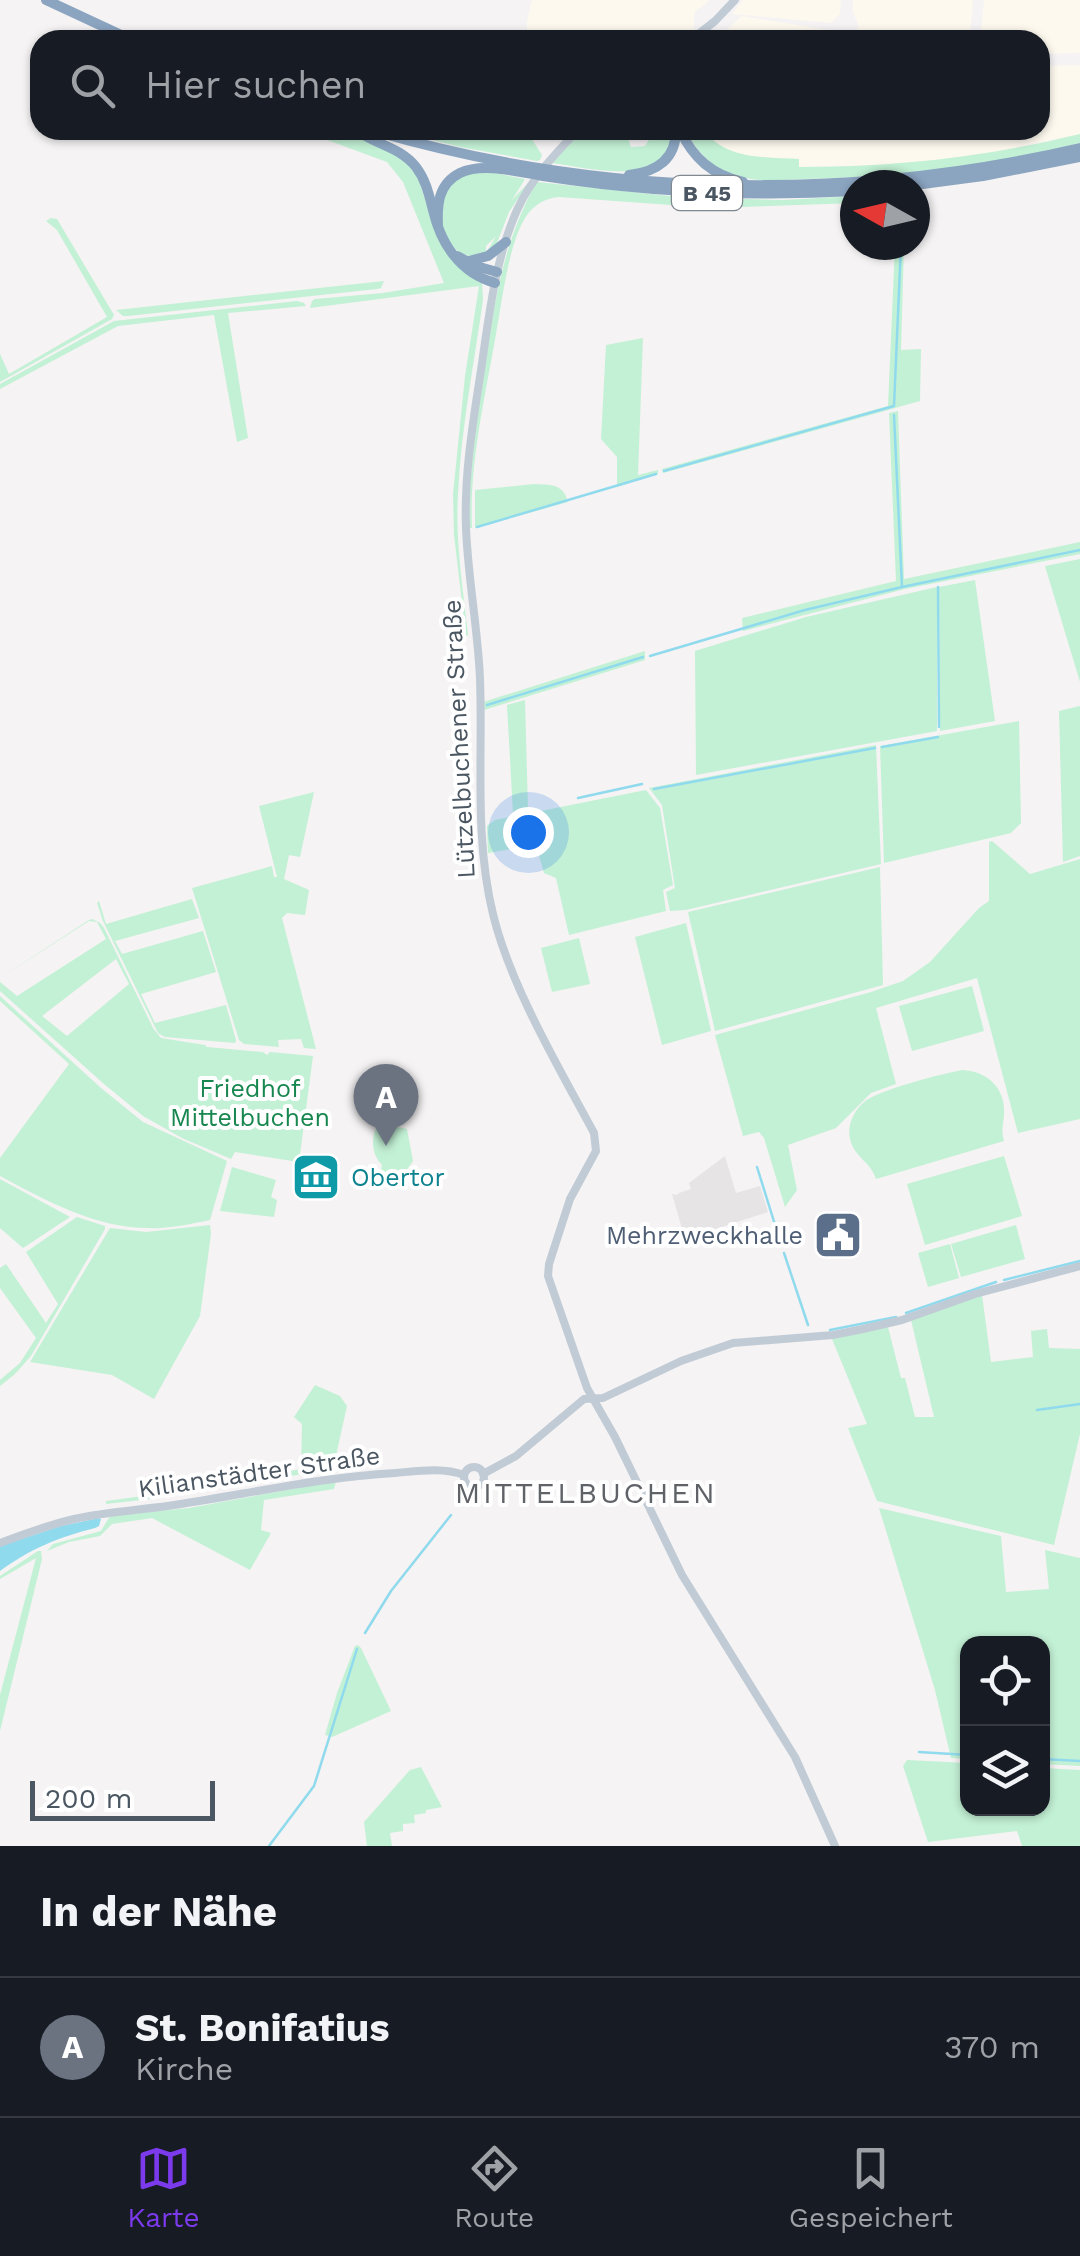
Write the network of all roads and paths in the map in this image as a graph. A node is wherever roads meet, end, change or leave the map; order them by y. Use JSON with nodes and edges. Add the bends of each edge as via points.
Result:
{"nodes":[{"id":1,"x":46,"y":0,"type":"edge"},
{"id":2,"x":735,"y":0,"type":"edge"},
{"id":3,"x":110,"y":30,"type":"edge"},
{"id":4,"x":703,"y":30,"type":"edge"},
{"id":5,"x":381,"y":140,"type":"edge"},
{"id":6,"x":402,"y":140,"type":"edge"},
{"id":7,"x":568,"y":140,"type":"edge"},
{"id":8,"x":676,"y":140,"type":"edge"},
{"id":9,"x":684,"y":140,"type":"edge"},
{"id":10,"x":1080,"y":148,"type":"edge"},
{"id":11,"x":1080,"y":157,"type":"edge"},
{"id":12,"x":514,"y":168,"type":"junction"},
{"id":13,"x":560,"y":175,"type":"junction"},
{"id":14,"x":611,"y":178,"type":"junction"},
{"id":15,"x":930,"y":184,"type":"edge"},
{"id":16,"x":764,"y":185,"type":"junction"},
{"id":17,"x":840,"y":191,"type":"edge"},
{"id":18,"x":438,"y":226,"type":"junction"},
{"id":19,"x":506,"y":242,"type":"junction"},
{"id":20,"x":451,"y":251,"type":"junction"},
{"id":21,"x":468,"y":261,"type":"junction"},
{"id":22,"x":496,"y":277,"type":"junction"},
{"id":23,"x":1080,"y":1266,"type":"edge"},
{"id":24,"x":593,"y":1399,"type":"junction"},
{"id":25,"x":464,"y":1474,"type":"junction"},
{"id":26,"x":483,"y":1474,"type":"junction"},
{"id":27,"x":0,"y":1543,"type":"edge"},
{"id":28,"x":835,"y":1846,"type":"edge"}],
"edges":[{"from":1,"to":3,"type":"highway"},
{"from":2,"to":4,"type":"main road"},
{"from":5,"to":18,"type":"highway","via":[[416,168]]},
{"from":6,"to":12,"type":"highway","number":"B 45"},
{"from":7,"to":19,"type":"main road","name":"Lützelbuchener Straße","via":[[527,192]]},
{"from":8,"to":14,"type":"highway","via":[[660,166]]},
{"from":9,"to":16,"type":"highway","via":[[709,169]]},
{"from":10,"to":16,"type":"highway","number":"B 45","via":[[914,177]]},
{"from":11,"to":15,"type":"highway"},
{"from":12,"to":13,"type":"highway","number":"B 45"},
{"from":12,"to":18,"type":"highway","via":[[453,177],[440,194]]},
{"from":13,"to":14,"type":"highway","number":"B 45"},
{"from":13,"to":17,"type":"highway","number":"B 45","via":[[716,193]]},
{"from":14,"to":16,"type":"highway","number":"B 45"},
{"from":18,"to":20,"type":"highway"},
{"from":19,"to":21,"type":"highway"},
{"from":19,"to":22,"type":"main road","name":"Lützelbuchener Straße"},
{"from":20,"to":21,"type":"highway"},
{"from":20,"to":22,"type":"highway","via":[[467,270]]},
{"from":21,"to":22,"type":"highway"},
{"from":22,"to":24,"type":"main road","name":"Lützelbuchener Straße","via":[[465,507],[480,667],[485,873],[514,974],[597,1142],[570,1199],[548,1276]]},
{"from":23,"to":24,"type":"main road","via":[[863,1330],[718,1347]]},
{"from":24,"to":26,"type":"main road","via":[[584,1399]]},
{"from":24,"to":28,"type":"main road","via":[[682,1574],[796,1757]]},
{"from":25,"to":26,"type":"main road","via":[[474,1468]]},
{"from":25,"to":26,"type":"main road","via":[[476,1487]]},
{"from":25,"to":27,"type":"main road","name":"Kilianstädter Straße","via":[[358,1475],[60,1522]]}]}
